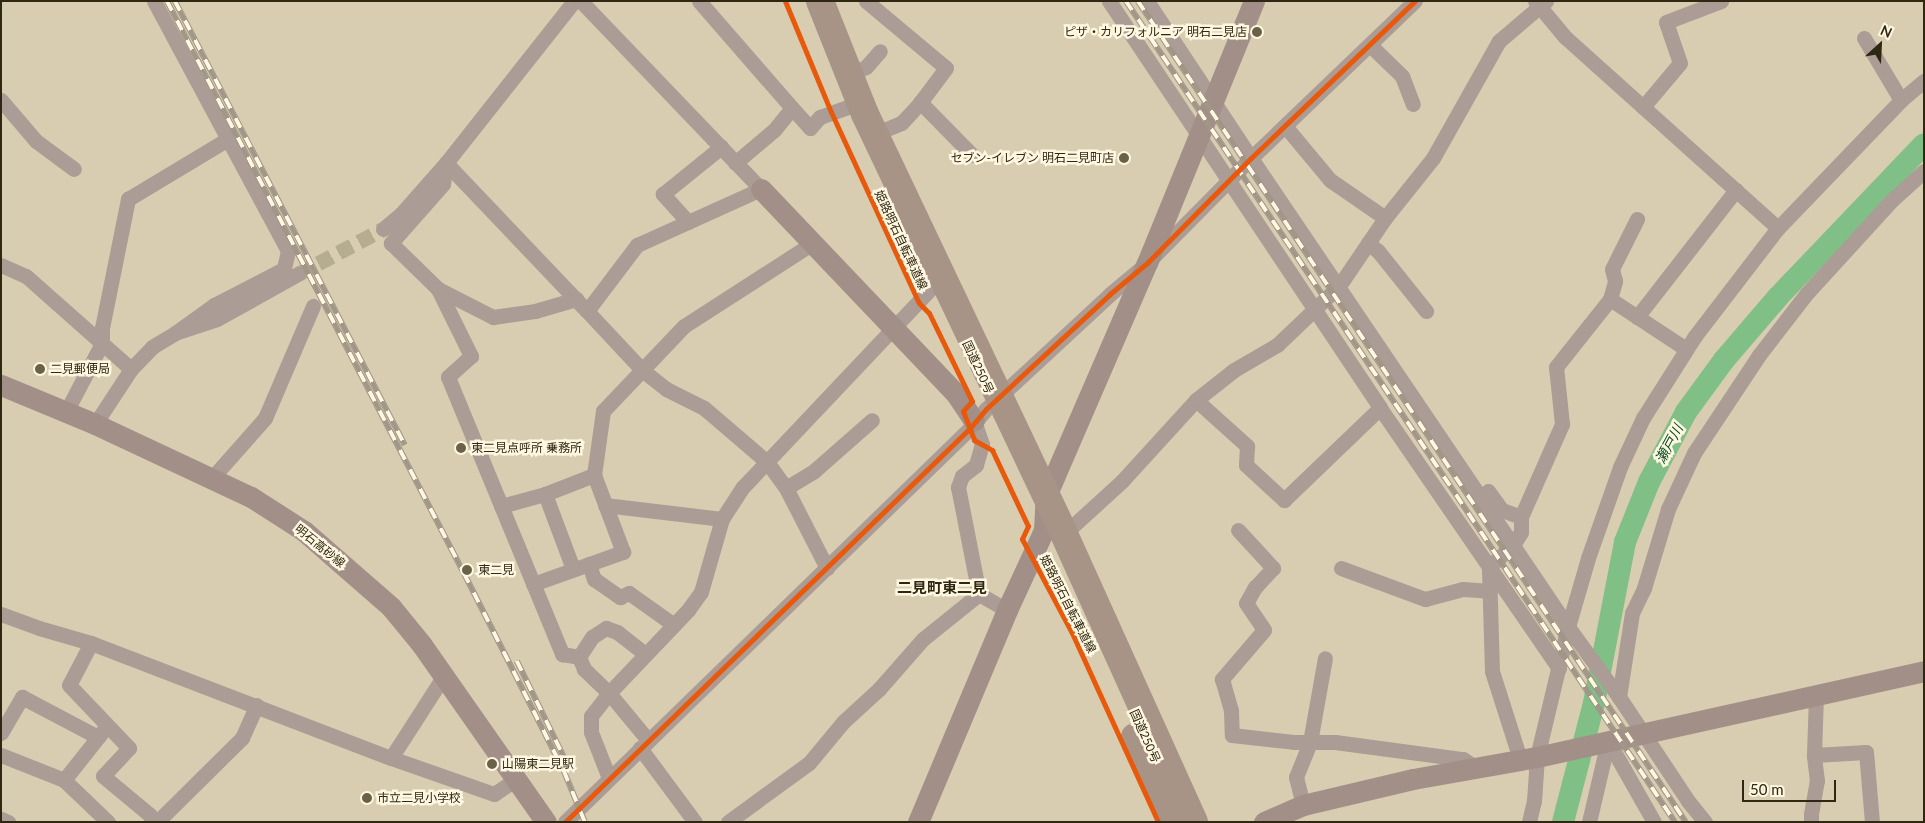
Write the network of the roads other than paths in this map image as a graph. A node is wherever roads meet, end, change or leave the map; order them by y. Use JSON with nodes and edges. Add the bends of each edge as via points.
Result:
{"nodes":[{"id":1,"x":154,"y":1,"type":"edge"},
{"id":2,"x":574,"y":1,"type":"edge"},
{"id":3,"x":581,"y":1,"type":"edge"},
{"id":4,"x":699,"y":1,"type":"edge"},
{"id":5,"x":803,"y":1,"type":"edge"},
{"id":6,"x":820,"y":1,"type":"edge"},
{"id":7,"x":866,"y":1,"type":"edge"},
{"id":8,"x":1109,"y":1,"type":"edge"},
{"id":9,"x":1147,"y":1,"type":"edge"},
{"id":10,"x":1254,"y":1,"type":"edge"},
{"id":11,"x":1415,"y":1,"type":"edge"},
{"id":12,"x":1721,"y":1,"type":"edge"},
{"id":13,"x":1540,"y":4,"type":"edge"},
{"id":14,"x":1864,"y":38,"type":"dead end"},
{"id":15,"x":1370,"y":45,"type":"junction"},
{"id":16,"x":880,"y":51,"type":"dead end"},
{"id":17,"x":850,"y":74,"type":"junction"},
{"id":18,"x":1924,"y":81,"type":"edge"},
{"id":19,"x":1,"y":100,"type":"edge"},
{"id":20,"x":1901,"y":100,"type":"junction"},
{"id":21,"x":1213,"y":101,"type":"junction"},
{"id":22,"x":920,"y":102,"type":"junction"},
{"id":23,"x":1413,"y":104,"type":"dead end"},
{"id":24,"x":1643,"y":107,"type":"junction"},
{"id":25,"x":792,"y":108,"type":"junction"},
{"id":26,"x":847,"y":108,"type":"junction"},
{"id":27,"x":1285,"y":126,"type":"junction"},
{"id":28,"x":875,"y":134,"type":"junction"},
{"id":29,"x":1198,"y":137,"type":"junction"},
{"id":30,"x":226,"y":140,"type":"junction"},
{"id":31,"x":720,"y":147,"type":"junction"},
{"id":32,"x":972,"y":155,"type":"dead end"},
{"id":33,"x":1251,"y":158,"type":"junction"},
{"id":34,"x":446,"y":163,"type":"junction"},
{"id":35,"x":735,"y":163,"type":"junction"},
{"id":36,"x":74,"y":169,"type":"dead end"},
{"id":37,"x":1924,"y":171,"type":"edge"},
{"id":38,"x":1229,"y":182,"type":"junction"},
{"id":39,"x":760,"y":189,"type":"junction"},
{"id":40,"x":1736,"y":190,"type":"junction"},
{"id":41,"x":1385,"y":218,"type":"junction"},
{"id":42,"x":1637,"y":219,"type":"dead end"},
{"id":43,"x":688,"y":222,"type":"junction"},
{"id":44,"x":1778,"y":228,"type":"junction"},
{"id":45,"x":383,"y":230,"type":"tunnel mouth"},
{"id":46,"x":814,"y":243,"type":"junction"},
{"id":47,"x":1368,"y":243,"type":"junction"},
{"id":48,"x":1147,"y":263,"type":"junction"},
{"id":49,"x":1,"y":264,"type":"edge"},
{"id":50,"x":298,"y":274,"type":"tunnel mouth"},
{"id":51,"x":1339,"y":286,"type":"junction"},
{"id":52,"x":438,"y":289,"type":"junction"},
{"id":53,"x":930,"y":289,"type":"junction"},
{"id":54,"x":576,"y":299,"type":"junction"},
{"id":55,"x":1610,"y":300,"type":"junction"},
{"id":56,"x":313,"y":306,"type":"dead end"},
{"id":57,"x":1316,"y":308,"type":"junction"},
{"id":58,"x":587,"y":311,"type":"junction"},
{"id":59,"x":1426,"y":311,"type":"dead end"},
{"id":60,"x":1637,"y":317,"type":"junction"},
{"id":61,"x":894,"y":328,"type":"junction"},
{"id":62,"x":175,"y":333,"type":"junction"},
{"id":63,"x":102,"y":343,"type":"junction"},
{"id":64,"x":1686,"y":349,"type":"junction"},
{"id":65,"x":131,"y":369,"type":"junction"},
{"id":66,"x":642,"y":370,"type":"junction"},
{"id":67,"x":1,"y":385,"type":"edge"},
{"id":68,"x":1196,"y":400,"type":"junction"},
{"id":69,"x":1380,"y":408,"type":"junction"},
{"id":70,"x":986,"y":410,"type":"junction"},
{"id":71,"x":66,"y":412,"type":"junction"},
{"id":72,"x":872,"y":420,"type":"dead end"},
{"id":73,"x":95,"y":424,"type":"junction"},
{"id":74,"x":767,"y":462,"type":"junction"},
{"id":75,"x":1472,"y":469,"type":"dead end"},
{"id":76,"x":594,"y":475,"type":"junction"},
{"id":77,"x":212,"y":478,"type":"junction"},
{"id":78,"x":786,"y":488,"type":"junction"},
{"id":79,"x":544,"y":494,"type":"junction"},
{"id":80,"x":1046,"y":496,"type":"junction"},
{"id":81,"x":501,"y":506,"type":"junction"},
{"id":82,"x":605,"y":506,"type":"junction"},
{"id":83,"x":1521,"y":517,"type":"junction"},
{"id":84,"x":722,"y":519,"type":"junction"},
{"id":85,"x":1238,"y":530,"type":"dead end"},
{"id":86,"x":1054,"y":532,"type":"junction"},
{"id":87,"x":1513,"y":545,"type":"junction"},
{"id":88,"x":589,"y":564,"type":"junction"},
{"id":89,"x":1490,"y":567,"type":"junction"},
{"id":90,"x":827,"y":568,"type":"junction"},
{"id":91,"x":1341,"y":568,"type":"dead end"},
{"id":92,"x":573,"y":569,"type":"junction"},
{"id":93,"x":533,"y":584,"type":"junction"},
{"id":94,"x":1490,"y":591,"type":"junction"},
{"id":95,"x":979,"y":594,"type":"junction"},
{"id":96,"x":1007,"y":610,"type":"junction"},
{"id":97,"x":1,"y":614,"type":"edge"},
{"id":98,"x":674,"y":625,"type":"junction"},
{"id":99,"x":1568,"y":627,"type":"junction"},
{"id":100,"x":91,"y":643,"type":"junction"},
{"id":101,"x":645,"y":654,"type":"junction"},
{"id":102,"x":579,"y":657,"type":"junction"},
{"id":103,"x":1325,"y":658,"type":"dead end"},
{"id":104,"x":1559,"y":668,"type":"junction"},
{"id":105,"x":1924,"y":671,"type":"edge"},
{"id":106,"x":443,"y":677,"type":"junction"},
{"id":107,"x":609,"y":693,"type":"junction"},
{"id":108,"x":1816,"y":695,"type":"junction"},
{"id":109,"x":1619,"y":697,"type":"junction"},
{"id":110,"x":257,"y":705,"type":"junction"},
{"id":111,"x":4,"y":723,"type":"edge"},
{"id":112,"x":103,"y":731,"type":"junction"},
{"id":113,"x":1644,"y":734,"type":"junction"},
{"id":114,"x":1608,"y":741,"type":"junction"},
{"id":115,"x":1310,"y":742,"type":"junction"},
{"id":116,"x":644,"y":744,"type":"junction"},
{"id":117,"x":1,"y":755,"type":"edge"},
{"id":118,"x":1814,"y":755,"type":"junction"},
{"id":119,"x":391,"y":758,"type":"junction"},
{"id":120,"x":1528,"y":758,"type":"junction"},
{"id":121,"x":1475,"y":766,"type":"junction"},
{"id":122,"x":609,"y":778,"type":"junction"},
{"id":123,"x":516,"y":779,"type":"junction"},
{"id":124,"x":64,"y":780,"type":"junction"},
{"id":125,"x":1303,"y":805,"type":"junction"},
{"id":126,"x":93,"y":816,"type":"edge"},
{"id":127,"x":1,"y":819,"type":"edge"},
{"id":128,"x":8,"y":822,"type":"edge"},
{"id":129,"x":108,"y":822,"type":"edge"},
{"id":130,"x":152,"y":822,"type":"edge"},
{"id":131,"x":157,"y":822,"type":"edge"},
{"id":132,"x":546,"y":822,"type":"edge"},
{"id":133,"x":565,"y":822,"type":"edge"},
{"id":134,"x":695,"y":822,"type":"edge"},
{"id":135,"x":728,"y":822,"type":"edge"},
{"id":136,"x":918,"y":822,"type":"edge"},
{"id":137,"x":1174,"y":822,"type":"edge"},
{"id":138,"x":1194,"y":822,"type":"edge"},
{"id":139,"x":1264,"y":822,"type":"edge"},
{"id":140,"x":1529,"y":822,"type":"edge"},
{"id":141,"x":1589,"y":822,"type":"edge"},
{"id":142,"x":1654,"y":822,"type":"edge"},
{"id":143,"x":1705,"y":822,"type":"edge"},
{"id":144,"x":1811,"y":822,"type":"edge"},
{"id":145,"x":1872,"y":822,"type":"edge"}],
"edges":[{"from":1,"to":30,"type":"street"},
{"from":2,"to":34,"type":"street"},
{"from":3,"to":31,"type":"street"},
{"from":4,"to":25,"type":"street"},
{"from":5,"to":26,"type":"highway","name":"国道250号"},
{"from":6,"to":17,"type":"highway","name":"国道250号"},
{"from":7,"to":22,"type":"street","via":[[946,68]]},
{"from":8,"to":29,"type":"street"},
{"from":9,"to":21,"type":"street"},
{"from":10,"to":21,"type":"street"},
{"from":11,"to":15,"type":"street"},
{"from":12,"to":24,"type":"street","via":[[1666,22],[1680,63]]},
{"from":13,"to":24,"type":"street","via":[[1566,37]]},
{"from":13,"to":41,"type":"street","via":[[1499,41],[1433,158]]},
{"from":14,"to":20,"type":"street"},
{"from":15,"to":23,"type":"street","via":[[1402,76]]},
{"from":15,"to":27,"type":"street"},
{"from":16,"to":17,"type":"street","via":[[866,67]]},
{"from":17,"to":28,"type":"highway","name":"国道250号"},
{"from":18,"to":20,"type":"street"},
{"from":19,"to":36,"type":"street","via":[[36,141]]},
{"from":20,"to":44,"type":"street"},
{"from":21,"to":29,"type":"street"},
{"from":21,"to":33,"type":"street"},
{"from":22,"to":28,"type":"street","via":[[901,122]]},
{"from":22,"to":32,"type":"street"},
{"from":24,"to":40,"type":"street"},
{"from":25,"to":26,"type":"street","via":[[810,128],[820,117]]},
{"from":25,"to":35,"type":"street","via":[[774,130]]},
{"from":26,"to":53,"type":"highway","name":"国道250号"},
{"from":27,"to":33,"type":"street"},
{"from":27,"to":41,"type":"street","via":[[1330,180]]},
{"from":28,"to":70,"type":"highway","name":"国道250号"},
{"from":29,"to":38,"type":"street"},
{"from":29,"to":48,"type":"street"},
{"from":30,"to":62,"type":"street","via":[[288,251],[284,269],[214,305]]},
{"from":30,"to":63,"type":"street","via":[[128,199],[102,328]]},
{"from":31,"to":35,"type":"street"},
{"from":31,"to":43,"type":"street","via":[[663,194]]},
{"from":33,"to":38,"type":"street"},
{"from":33,"to":51,"type":"street"},
{"from":34,"to":45,"type":"street"},
{"from":34,"to":52,"type":"street","via":[[444,184],[391,243]]},
{"from":34,"to":54,"type":"street"},
{"from":35,"to":39,"type":"street"},
{"from":37,"to":109,"type":"street","via":[[1892,200],[1807,293],[1759,355],[1694,453],[1668,509],[1644,588],[1632,613]]},
{"from":38,"to":48,"type":"street"},
{"from":38,"to":57,"type":"street"},
{"from":39,"to":43,"type":"street"},
{"from":39,"to":46,"type":"street"},
{"from":40,"to":44,"type":"street"},
{"from":40,"to":60,"type":"street"},
{"from":41,"to":47,"type":"street"},
{"from":42,"to":55,"type":"street","via":[[1612,269],[1615,281]]},
{"from":43,"to":58,"type":"street","via":[[637,245]]},
{"from":44,"to":64,"type":"street"},
{"from":46,"to":61,"type":"street"},
{"from":46,"to":66,"type":"street","via":[[684,326]]},
{"from":47,"to":51,"type":"street"},
{"from":47,"to":59,"type":"street"},
{"from":48,"to":70,"type":"street"},
{"from":48,"to":80,"type":"street"},
{"from":49,"to":63,"type":"street","via":[[26,276]]},
{"from":50,"to":62,"type":"street","via":[[218,319]]},
{"from":51,"to":57,"type":"street"},
{"from":51,"to":87,"type":"street"},
{"from":52,"to":54,"type":"street","via":[[493,317],[535,311]]},
{"from":52,"to":81,"type":"street","via":[[471,356],[448,377]]},
{"from":53,"to":61,"type":"street"},
{"from":53,"to":70,"type":"highway","name":"国道250号"},
{"from":54,"to":58,"type":"street"},
{"from":55,"to":60,"type":"street"},
{"from":55,"to":83,"type":"street","via":[[1556,367],[1562,424]]},
{"from":56,"to":77,"type":"street","via":[[265,418]]},
{"from":57,"to":68,"type":"street","via":[[1277,346],[1234,370]]},
{"from":57,"to":69,"type":"street"},
{"from":58,"to":66,"type":"street"},
{"from":60,"to":64,"type":"street"},
{"from":61,"to":70,"type":"street","via":[[956,394]]},
{"from":61,"to":74,"type":"street"},
{"from":62,"to":65,"type":"street","via":[[152,347]]},
{"from":63,"to":65,"type":"street"},
{"from":63,"to":71,"type":"street"},
{"from":64,"to":99,"type":"street","via":[[1644,418],[1620,467]]},
{"from":65,"to":73,"type":"street"},
{"from":66,"to":74,"type":"street","via":[[666,390],[704,408]]},
{"from":66,"to":76,"type":"street","via":[[603,411]]},
{"from":67,"to":71,"type":"street","name":"明石高砂線"},
{"from":68,"to":69,"type":"street","via":[[1247,446],[1246,465],[1284,500]]},
{"from":68,"to":86,"type":"street","via":[[1122,481]]},
{"from":69,"to":89,"type":"street"},
{"from":70,"to":80,"type":"highway","name":"国道250号"},
{"from":70,"to":86,"type":"highway","name":"国道250号"},
{"from":70,"to":90,"type":"street"},
{"from":70,"to":95,"type":"street","via":[[976,465],[962,476],[958,487]]},
{"from":71,"to":73,"type":"street","name":"明石高砂線"},
{"from":72,"to":78,"type":"street","via":[[814,471]]},
{"from":73,"to":77,"type":"street","name":"明石高砂線"},
{"from":74,"to":78,"type":"street"},
{"from":74,"to":84,"type":"street","via":[[738,494]]},
{"from":75,"to":83,"type":"street","via":[[1502,510]]},
{"from":76,"to":79,"type":"street"},
{"from":76,"to":82,"type":"street"},
{"from":77,"to":106,"type":"street","name":"明石高砂線","via":[[250,496],[311,537],[391,607]]},
{"from":78,"to":90,"type":"street"},
{"from":79,"to":81,"type":"street"},
{"from":79,"to":92,"type":"street"},
{"from":80,"to":86,"type":"highway","name":"国道250号"},
{"from":81,"to":93,"type":"street"},
{"from":82,"to":84,"type":"street"},
{"from":82,"to":88,"type":"street","via":[[623,552]]},
{"from":83,"to":87,"type":"street","via":[[1521,532]]},
{"from":84,"to":98,"type":"street","via":[[701,592]]},
{"from":85,"to":115,"type":"street","via":[[1273,568],[1255,587],[1246,603],[1264,630],[1222,679],[1231,711],[1232,736]]},
{"from":86,"to":96,"type":"street"},
{"from":86,"to":137,"type":"highway","name":"国道250号"},
{"from":86,"to":138,"type":"highway","name":"国道250号"},
{"from":87,"to":89,"type":"street"},
{"from":87,"to":99,"type":"street"},
{"from":88,"to":92,"type":"street"},
{"from":88,"to":98,"type":"street","via":[[594,579],[620,597],[629,593]]},
{"from":89,"to":94,"type":"street"},
{"from":89,"to":104,"type":"street"},
{"from":90,"to":116,"type":"street"},
{"from":91,"to":94,"type":"street","via":[[1425,599],[1464,589]]},
{"from":92,"to":93,"type":"street"},
{"from":93,"to":102,"type":"street","via":[[562,654]]},
{"from":94,"to":120,"type":"street","via":[[1492,672]]},
{"from":95,"to":96,"type":"street"},
{"from":95,"to":135,"type":"street","via":[[923,639],[879,689],[843,722],[809,763]]},
{"from":96,"to":136,"type":"street"},
{"from":97,"to":100,"type":"street"},
{"from":98,"to":101,"type":"street"},
{"from":99,"to":104,"type":"street"},
{"from":99,"to":109,"type":"street"},
{"from":100,"to":110,"type":"street"},
{"from":100,"to":112,"type":"street","via":[[69,684]]},
{"from":101,"to":102,"type":"street","via":[[618,632],[606,628],[592,637]]},
{"from":101,"to":107,"type":"street"},
{"from":102,"to":107,"type":"street","via":[[584,669]]},
{"from":103,"to":115,"type":"street"},
{"from":104,"to":120,"type":"street"},
{"from":105,"to":108,"type":"street"},
{"from":106,"to":119,"type":"street"},
{"from":106,"to":123,"type":"street","name":"明石高砂線"},
{"from":107,"to":116,"type":"street"},
{"from":107,"to":122,"type":"street","via":[[591,716],[591,732]]},
{"from":108,"to":113,"type":"street"},
{"from":108,"to":118,"type":"street"},
{"from":109,"to":113,"type":"street"},
{"from":110,"to":119,"type":"street"},
{"from":110,"to":131,"type":"street","via":[[242,738]]},
{"from":111,"to":112,"type":"street","via":[[22,697]]},
{"from":112,"to":124,"type":"street"},
{"from":112,"to":130,"type":"street","via":[[129,748],[103,776],[150,815]]},
{"from":113,"to":114,"type":"street"},
{"from":113,"to":143,"type":"street"},
{"from":114,"to":120,"type":"street"},
{"from":114,"to":141,"type":"street"},
{"from":114,"to":142,"type":"street"},
{"from":115,"to":121,"type":"street","via":[[1335,742],[1463,759]]},
{"from":115,"to":125,"type":"street","via":[[1296,777]]},
{"from":116,"to":122,"type":"street"},
{"from":116,"to":134,"type":"street"},
{"from":117,"to":124,"type":"street"},
{"from":118,"to":144,"type":"street","via":[[1817,781]]},
{"from":118,"to":145,"type":"street","via":[[1866,752]]},
{"from":119,"to":123,"type":"street","via":[[494,794]]},
{"from":120,"to":121,"type":"street"},
{"from":120,"to":140,"type":"street","via":[[1534,801]]},
{"from":121,"to":125,"type":"street"},
{"from":122,"to":133,"type":"street"},
{"from":123,"to":132,"type":"street","name":"明石高砂線"},
{"from":124,"to":126,"type":"street"},
{"from":125,"to":139,"type":"street"},
{"from":126,"to":129,"type":"street"},
{"from":127,"to":128,"type":"street"}]}
